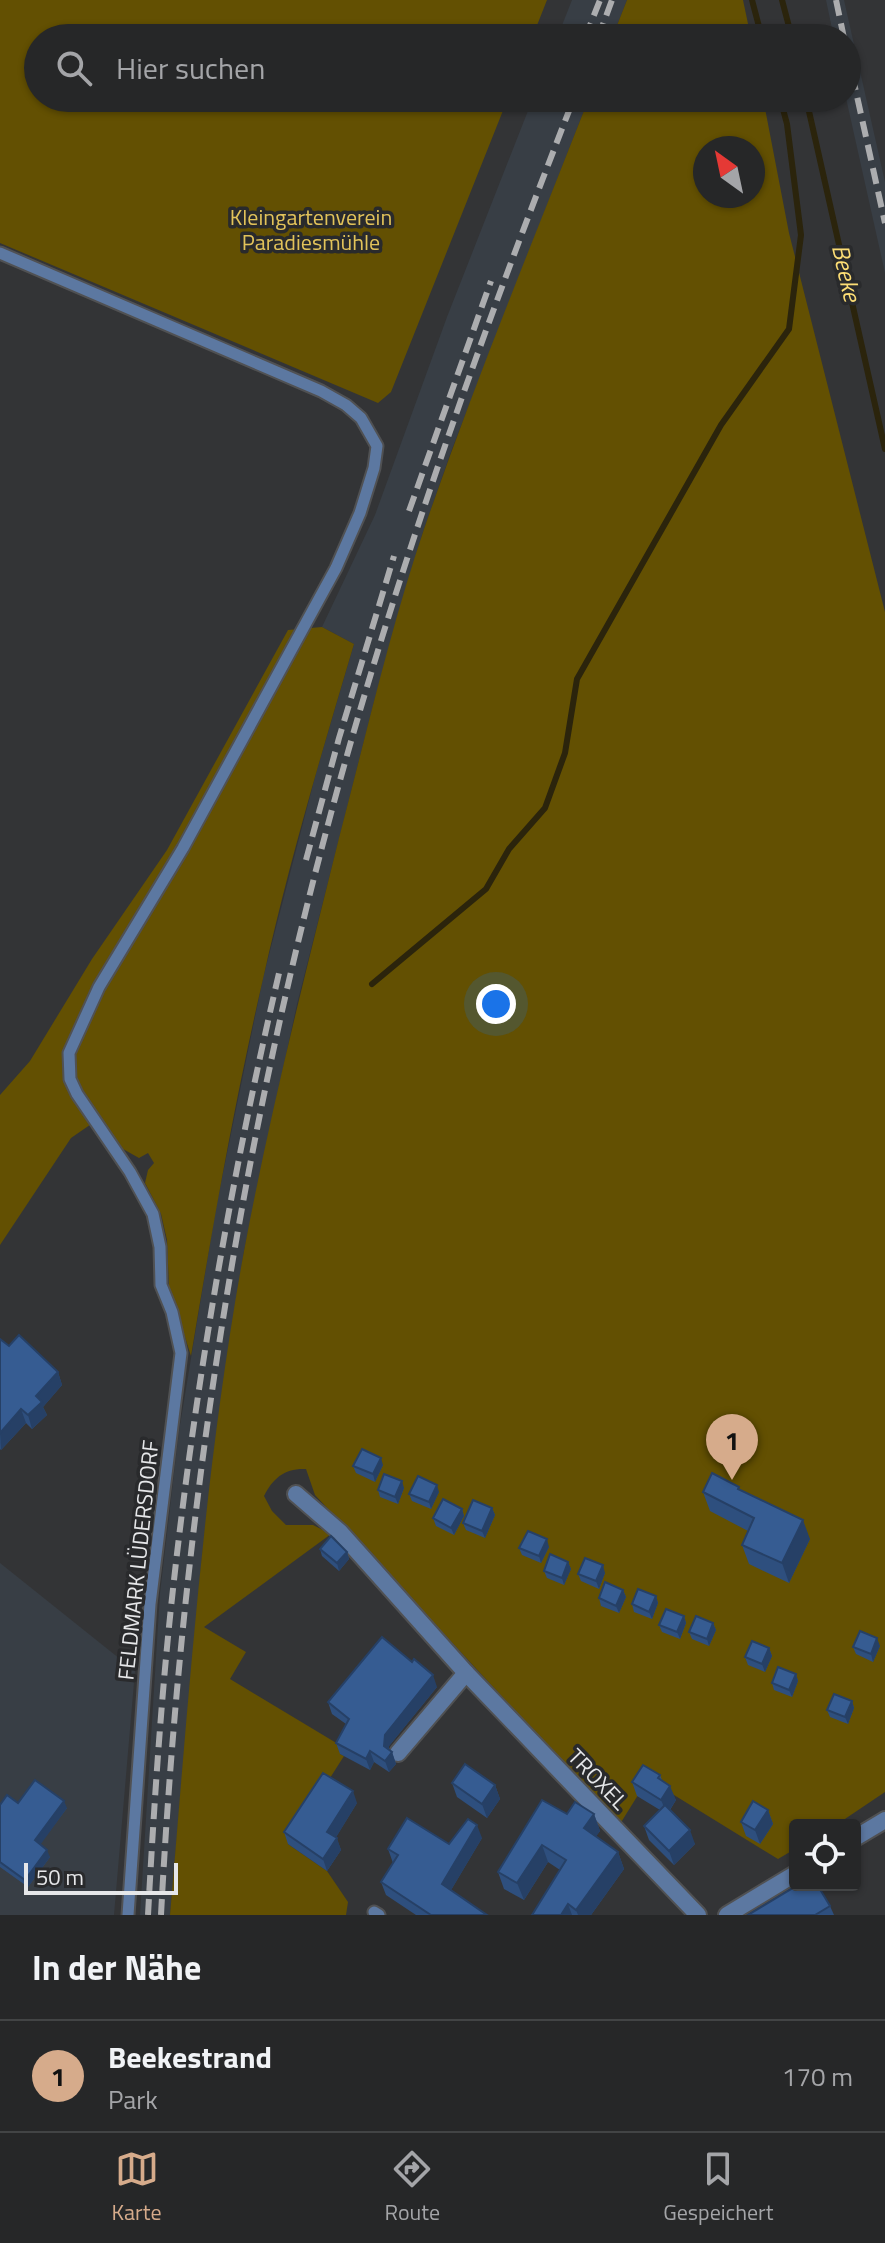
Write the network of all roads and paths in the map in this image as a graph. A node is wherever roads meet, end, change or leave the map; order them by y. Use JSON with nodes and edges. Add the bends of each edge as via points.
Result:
{"nodes":[{"id":1,"x":0,"y":253,"type":"edge"},
{"id":2,"x":296,"y":1494,"type":"dead end"},
{"id":3,"x":466,"y":1673,"type":"junction"},
{"id":4,"x":398,"y":1753,"type":"dead end"},
{"id":5,"x":885,"y":1820,"type":"edge"},
{"id":6,"x":861,"y":1834,"type":"edge"},
{"id":7,"x":789,"y":1878,"type":"edge"},
{"id":8,"x":128,"y":1915,"type":"edge"},
{"id":9,"x":698,"y":1915,"type":"edge"},
{"id":10,"x":727,"y":1915,"type":"edge"}],
"edges":[{"from":1,"to":8,"type":"lane","name":"FELDMARK LÜDERSDORF","via":[[321,391],[361,418],[377,446],[360,513],[336,568],[183,848],[99,987],[69,1053],[77,1094],[153,1214],[161,1285],[181,1353],[150,1604]]},
{"from":2,"to":3,"type":"street","name":"TROXEL","via":[[340,1532]]},
{"from":3,"to":4,"type":"street"},
{"from":3,"to":9,"type":"street","name":"TROXEL"},
{"from":5,"to":6,"type":"street"},
{"from":7,"to":10,"type":"street"}]}
